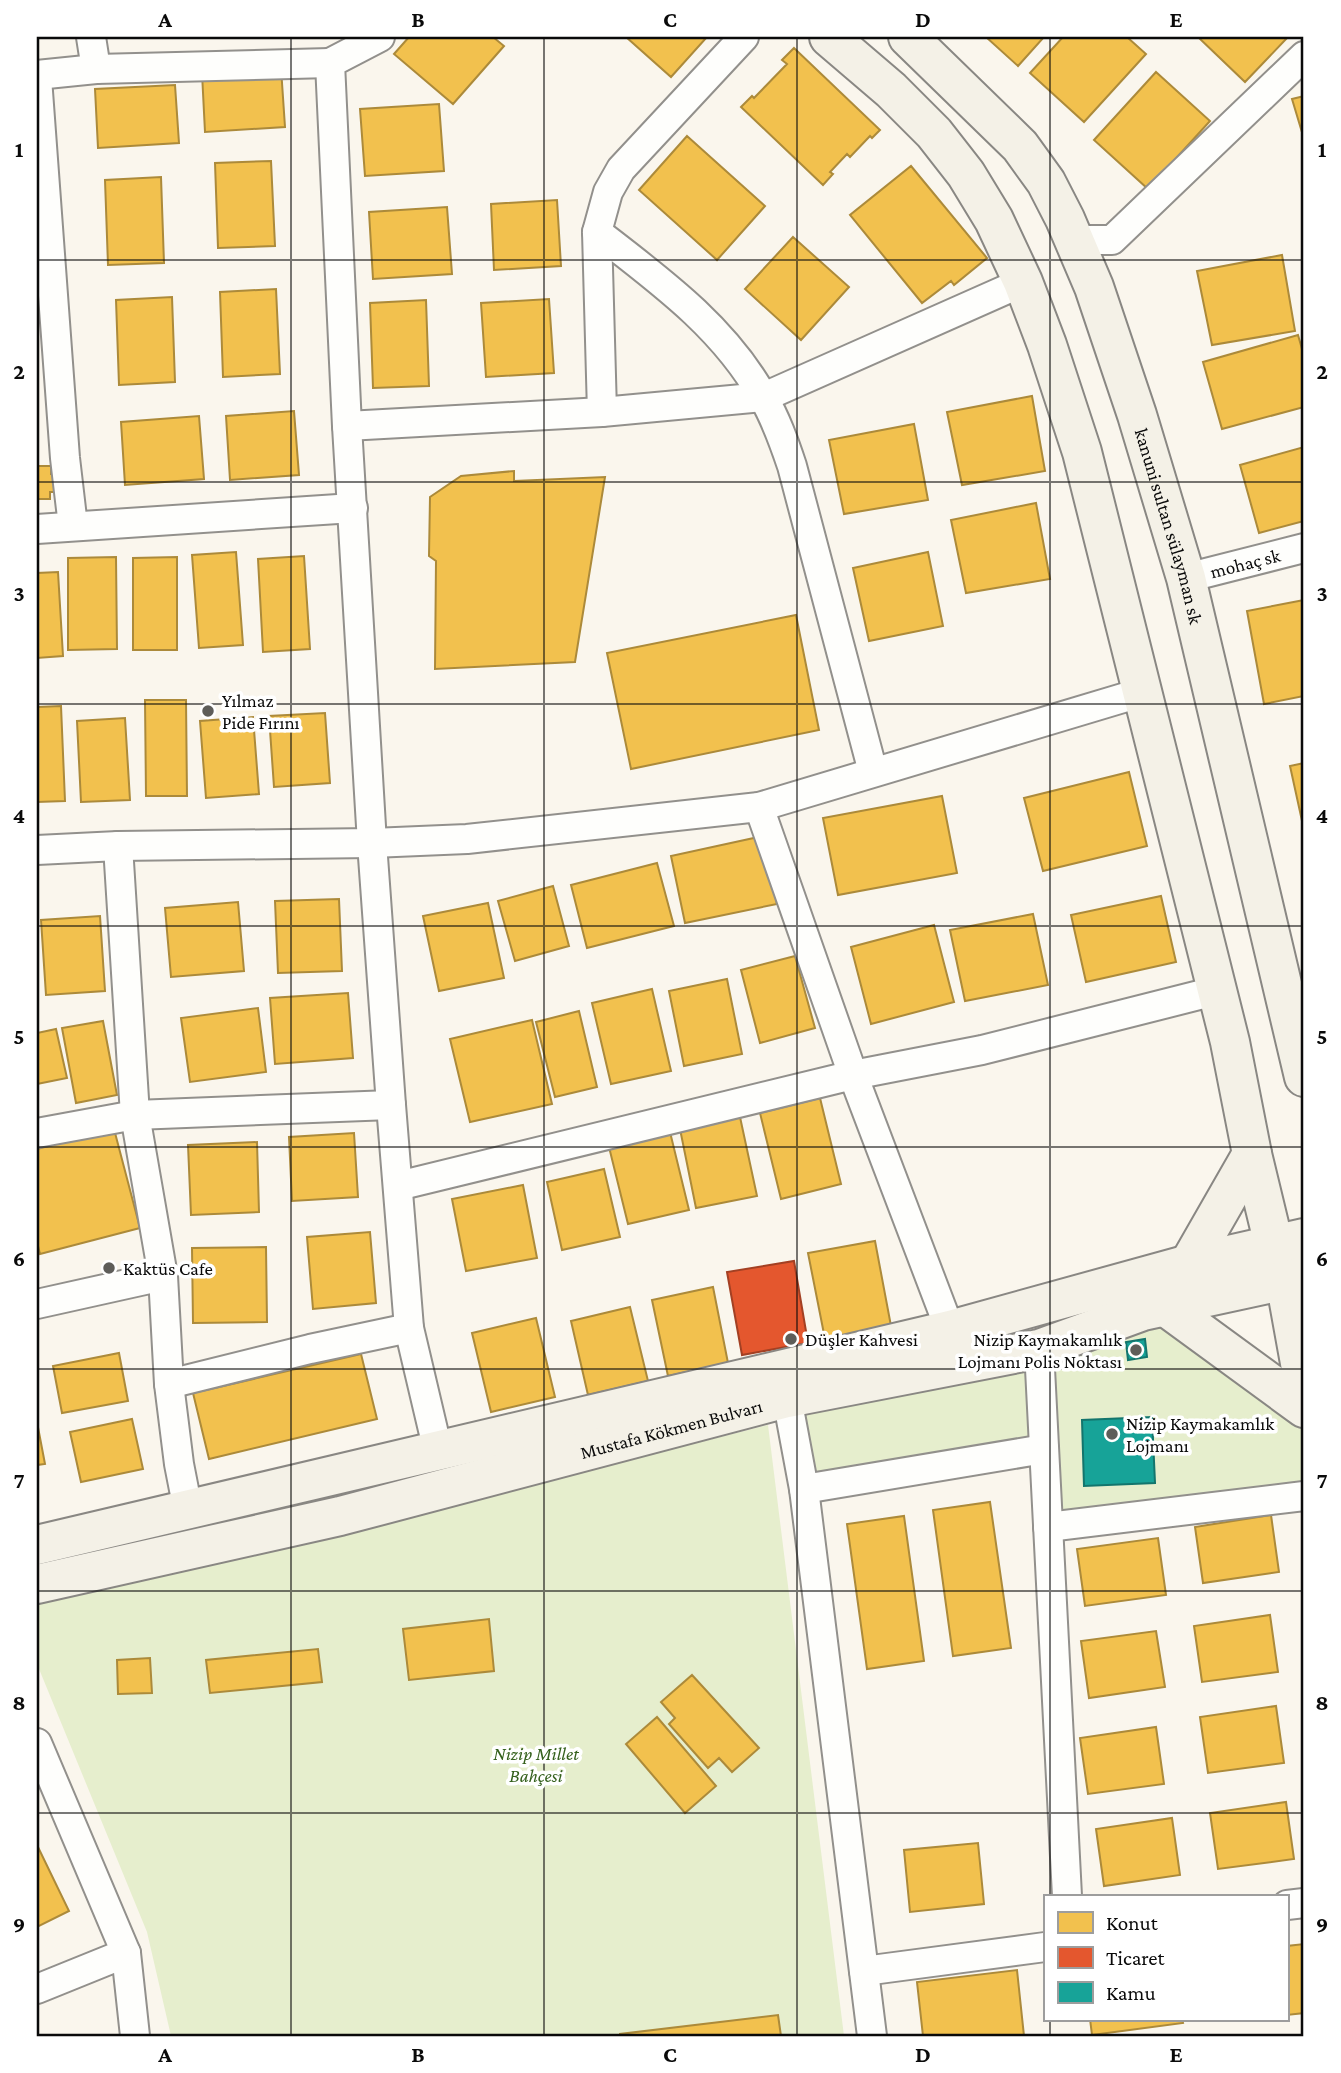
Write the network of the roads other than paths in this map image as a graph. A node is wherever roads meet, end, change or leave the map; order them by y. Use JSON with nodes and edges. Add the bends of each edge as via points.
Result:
{"nodes":[{"id":1,"x":91,"y":37,"type":"edge"},
{"id":2,"x":380,"y":37,"type":"edge"},
{"id":3,"x":744,"y":37,"type":"edge"},
{"id":4,"x":829,"y":37,"type":"edge"},
{"id":5,"x":908,"y":37,"type":"edge"},
{"id":6,"x":1304,"y":56,"type":"edge"},
{"id":7,"x":330,"y":63,"type":"junction"},
{"id":8,"x":96,"y":69,"type":"junction"},
{"id":9,"x":37,"y":76,"type":"edge"},
{"id":10,"x":597,"y":232,"type":"junction"},
{"id":11,"x":1073,"y":240,"type":"junction"},
{"id":12,"x":1023,"y":282,"type":"junction"},
{"id":13,"x":764,"y":397,"type":"junction"},
{"id":14,"x":602,"y":412,"type":"junction"},
{"id":15,"x":347,"y":426,"type":"junction"},
{"id":16,"x":353,"y":508,"type":"junction"},
{"id":17,"x":73,"y":526,"type":"junction"},
{"id":18,"x":37,"y":529,"type":"edge"},
{"id":19,"x":1304,"y":548,"type":"edge"},
{"id":20,"x":1186,"y":578,"type":"junction"},
{"id":21,"x":1143,"y":692,"type":"junction"},
{"id":22,"x":873,"y":772,"type":"junction"},
{"id":23,"x":759,"y":807,"type":"junction"},
{"id":24,"x":372,"y":843,"type":"junction"},
{"id":25,"x":118,"y":846,"type":"junction"},
{"id":26,"x":37,"y":850,"type":"edge"},
{"id":27,"x":1216,"y":991,"type":"junction"},
{"id":28,"x":853,"y":1075,"type":"junction"},
{"id":29,"x":1304,"y":1077,"type":"edge"},
{"id":30,"x":391,"y":1105,"type":"junction"},
{"id":31,"x":135,"y":1115,"type":"junction"},
{"id":32,"x":37,"y":1133,"type":"edge"},
{"id":33,"x":1252,"y":1154,"type":"junction"},
{"id":34,"x":398,"y":1186,"type":"junction"},
{"id":35,"x":1289,"y":1241,"type":"edge"},
{"id":36,"x":1189,"y":1264,"type":"junction"},
{"id":37,"x":163,"y":1276,"type":"junction"},
{"id":38,"x":1295,"y":1278,"type":"edge"},
{"id":39,"x":37,"y":1304,"type":"edge"},
{"id":40,"x":1166,"y":1307,"type":"junction"},
{"id":41,"x":409,"y":1328,"type":"junction"},
{"id":42,"x":950,"y":1331,"type":"junction"},
{"id":43,"x":1039,"y":1349,"type":"junction"},
{"id":44,"x":169,"y":1384,"type":"junction"},
{"id":45,"x":1304,"y":1385,"type":"edge"},
{"id":46,"x":787,"y":1398,"type":"junction"},
{"id":47,"x":1304,"y":1408,"type":"edge"},
{"id":48,"x":1044,"y":1449,"type":"junction"},
{"id":49,"x":438,"y":1451,"type":"junction"},
{"id":50,"x":804,"y":1489,"type":"junction"},
{"id":51,"x":1304,"y":1496,"type":"edge"},
{"id":52,"x":188,"y":1510,"type":"junction"},
{"id":53,"x":1048,"y":1527,"type":"junction"},
{"id":54,"x":37,"y":1545,"type":"edge"},
{"id":55,"x":37,"y":1584,"type":"edge"},
{"id":56,"x":37,"y":1743,"type":"edge"},
{"id":57,"x":1067,"y":1895,"type":"edge"},
{"id":58,"x":1044,"y":1947,"type":"edge"},
{"id":59,"x":125,"y":1953,"type":"junction"},
{"id":60,"x":864,"y":1972,"type":"junction"},
{"id":61,"x":37,"y":1989,"type":"edge"},
{"id":62,"x":135,"y":2036,"type":"edge"},
{"id":63,"x":872,"y":2036,"type":"edge"}],
"edges":[{"from":1,"to":8,"type":"street"},
{"from":2,"to":7,"type":"street"},
{"from":3,"to":10,"type":"street","via":[[621,169],[608,192]]},
{"from":4,"to":12,"type":"main road","via":[[934,133],[994,220]]},
{"from":5,"to":11,"type":"main road","name":"kanuni sultan sülayman sk","via":[[1020,146],[1046,182]]},
{"from":6,"to":11,"type":"street","via":[[1112,240]]},
{"from":7,"to":8,"type":"street"},
{"from":7,"to":15,"type":"street"},
{"from":8,"to":9,"type":"street"},
{"from":9,"to":17,"type":"street"},
{"from":10,"to":13,"type":"street","via":[[673,291],[709,326]]},
{"from":10,"to":14,"type":"street"},
{"from":11,"to":20,"type":"main road","name":"kanuni sultan sülayman sk","via":[[1133,402]]},
{"from":12,"to":13,"type":"street"},
{"from":12,"to":21,"type":"main road","via":[[1082,452]]},
{"from":13,"to":14,"type":"street"},
{"from":13,"to":22,"type":"street","via":[[792,466]]},
{"from":14,"to":15,"type":"street"},
{"from":15,"to":16,"type":"street"},
{"from":16,"to":17,"type":"street"},
{"from":16,"to":24,"type":"street"},
{"from":17,"to":18,"type":"street"},
{"from":19,"to":20,"type":"street","name":"mohaç sk"},
{"from":20,"to":29,"type":"main road","name":"kanuni sultan sülayman sk"},
{"from":21,"to":22,"type":"street"},
{"from":21,"to":27,"type":"main road"},
{"from":22,"to":23,"type":"street"},
{"from":23,"to":24,"type":"street","via":[[467,839]]},
{"from":23,"to":28,"type":"street"},
{"from":24,"to":25,"type":"street"},
{"from":24,"to":30,"type":"street"},
{"from":25,"to":26,"type":"street"},
{"from":25,"to":31,"type":"street"},
{"from":27,"to":28,"type":"street","via":[[982,1050]]},
{"from":27,"to":33,"type":"main road"},
{"from":28,"to":34,"type":"street"},
{"from":28,"to":42,"type":"street"},
{"from":30,"to":31,"type":"street"},
{"from":30,"to":34,"type":"street"},
{"from":31,"to":32,"type":"street"},
{"from":31,"to":37,"type":"street"},
{"from":33,"to":35,"type":"main road"},
{"from":33,"to":36,"type":"main road"},
{"from":34,"to":41,"type":"street"},
{"from":35,"to":36,"type":"main road","name":"Mustafa Kökmen Bulvarı"},
{"from":35,"to":38,"type":"main road"},
{"from":36,"to":42,"type":"main road","name":"Mustafa Kökmen Bulvarı"},
{"from":37,"to":39,"type":"street"},
{"from":37,"to":44,"type":"street"},
{"from":38,"to":40,"type":"main road","name":"Mustafa Kökmen Bulvarı"},
{"from":38,"to":45,"type":"main road"},
{"from":40,"to":43,"type":"main road","name":"Mustafa Kökmen Bulvarı"},
{"from":40,"to":47,"type":"main road"},
{"from":41,"to":44,"type":"street"},
{"from":41,"to":49,"type":"street"},
{"from":42,"to":49,"type":"main road","name":"Mustafa Kökmen Bulvarı"},
{"from":43,"to":46,"type":"main road","name":"Mustafa Kökmen Bulvarı"},
{"from":43,"to":48,"type":"street"},
{"from":44,"to":52,"type":"street"},
{"from":46,"to":50,"type":"street"},
{"from":46,"to":55,"type":"main road","name":"Mustafa Kökmen Bulvarı","via":[[340,1516]]},
{"from":48,"to":50,"type":"street"},
{"from":48,"to":53,"type":"street"},
{"from":49,"to":52,"type":"main road","name":"Mustafa Kökmen Bulvarı"},
{"from":50,"to":60,"type":"street"},
{"from":51,"to":53,"type":"street"},
{"from":52,"to":54,"type":"main road","name":"Mustafa Kökmen Bulvarı"},
{"from":53,"to":57,"type":"street"},
{"from":56,"to":59,"type":"street"},
{"from":58,"to":60,"type":"street"},
{"from":59,"to":61,"type":"street"},
{"from":59,"to":62,"type":"street"},
{"from":60,"to":63,"type":"street"}]}
